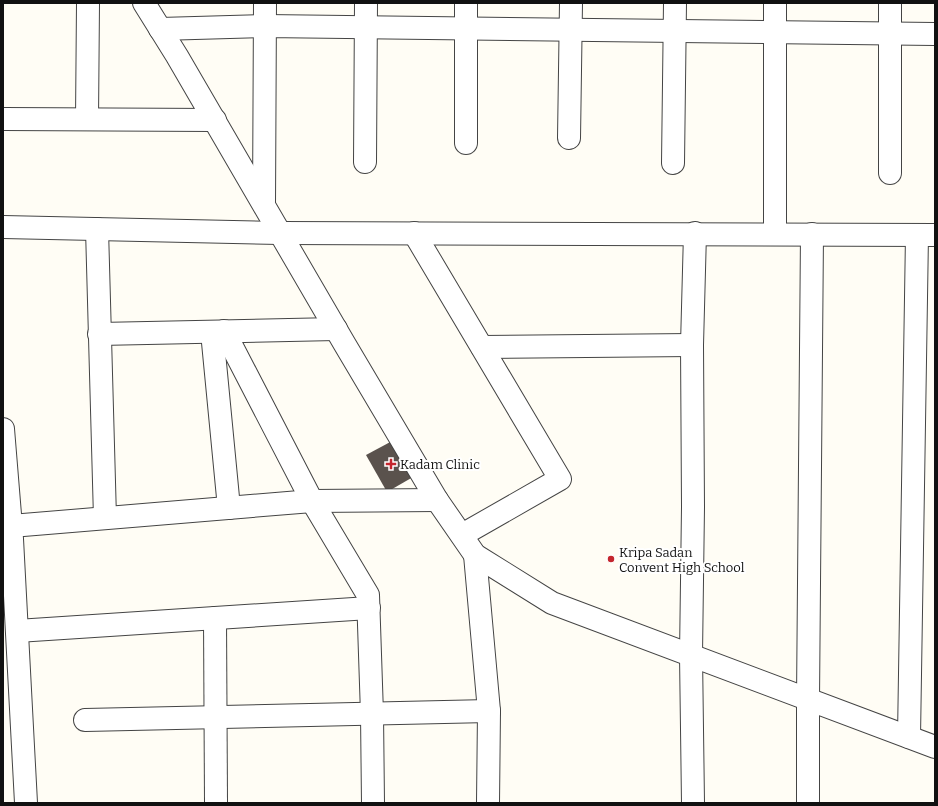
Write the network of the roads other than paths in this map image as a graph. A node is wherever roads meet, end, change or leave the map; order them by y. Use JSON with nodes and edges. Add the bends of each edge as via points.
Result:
{"nodes":[{"id":1,"x":88,"y":3,"type":"edge"},
{"id":2,"x":144,"y":3,"type":"edge"},
{"id":3,"x":265,"y":3,"type":"edge"},
{"id":4,"x":366,"y":3,"type":"edge"},
{"id":5,"x":466,"y":3,"type":"edge"},
{"id":6,"x":571,"y":3,"type":"edge"},
{"id":7,"x":674,"y":3,"type":"edge"},
{"id":8,"x":775,"y":3,"type":"edge"},
{"id":9,"x":890,"y":3,"type":"edge"},
{"id":10,"x":265,"y":26,"type":"junction"},
{"id":11,"x":366,"y":28,"type":"junction"},
{"id":12,"x":160,"y":29,"type":"junction"},
{"id":13,"x":467,"y":29,"type":"junction"},
{"id":14,"x":570,"y":30,"type":"junction"},
{"id":15,"x":674,"y":31,"type":"junction"},
{"id":16,"x":774,"y":32,"type":"junction"},
{"id":17,"x":890,"y":33,"type":"junction"},
{"id":18,"x":935,"y":34,"type":"edge"},
{"id":19,"x":3,"y":119,"type":"edge"},
{"id":20,"x":87,"y":119,"type":"junction"},
{"id":21,"x":215,"y":120,"type":"junction"},
{"id":22,"x":569,"y":138,"type":"dead end"},
{"id":23,"x":466,"y":143,"type":"dead end"},
{"id":24,"x":366,"y":162,"type":"dead end"},
{"id":25,"x":673,"y":163,"type":"dead end"},
{"id":26,"x":890,"y":173,"type":"dead end"},
{"id":27,"x":264,"y":205,"type":"junction"},
{"id":28,"x":3,"y":227,"type":"edge"},
{"id":29,"x":97,"y":229,"type":"junction"},
{"id":30,"x":280,"y":233,"type":"junction"},
{"id":31,"x":414,"y":233,"type":"junction"},
{"id":32,"x":695,"y":233,"type":"junction"},
{"id":33,"x":775,"y":234,"type":"junction"},
{"id":34,"x":812,"y":234,"type":"junction"},
{"id":35,"x":926,"y":235,"type":"edge"},
{"id":36,"x":336,"y":329,"type":"junction"},
{"id":37,"x":218,"y":332,"type":"junction"},
{"id":38,"x":99,"y":334,"type":"junction"},
{"id":39,"x":692,"y":345,"type":"junction"},
{"id":40,"x":482,"y":347,"type":"junction"},
{"id":41,"x":3,"y":429,"type":"edge"},
{"id":42,"x":438,"y":500,"type":"junction"},
{"id":43,"x":312,"y":501,"type":"junction"},
{"id":44,"x":229,"y":508,"type":"junction"},
{"id":45,"x":105,"y":518,"type":"junction"},
{"id":46,"x":11,"y":526,"type":"junction"},
{"id":47,"x":462,"y":535,"type":"junction"},
{"id":48,"x":475,"y":556,"type":"junction"},
{"id":49,"x":369,"y":608,"type":"junction"},
{"id":50,"x":215,"y":618,"type":"junction"},
{"id":51,"x":17,"y":631,"type":"junction"},
{"id":52,"x":691,"y":655,"type":"junction"},
{"id":53,"x":12,"y":687,"type":"edge"},
{"id":54,"x":808,"y":699,"type":"junction"},
{"id":55,"x":489,"y":711,"type":"junction"},
{"id":56,"x":372,"y":714,"type":"junction"},
{"id":57,"x":216,"y":717,"type":"junction"},
{"id":58,"x":85,"y":720,"type":"dead end"},
{"id":59,"x":909,"y":737,"type":"junction"},
{"id":60,"x":935,"y":747,"type":"edge"},
{"id":61,"x":26,"y":803,"type":"edge"},
{"id":62,"x":216,"y":803,"type":"edge"},
{"id":63,"x":373,"y":803,"type":"edge"},
{"id":64,"x":488,"y":803,"type":"edge"},
{"id":65,"x":693,"y":803,"type":"edge"},
{"id":66,"x":808,"y":803,"type":"edge"}],
"edges":[{"from":1,"to":20,"type":"street"},
{"from":2,"to":12,"type":"street"},
{"from":3,"to":10,"type":"street"},
{"from":4,"to":11,"type":"street"},
{"from":5,"to":13,"type":"street"},
{"from":6,"to":14,"type":"street"},
{"from":7,"to":15,"type":"street"},
{"from":8,"to":16,"type":"street"},
{"from":9,"to":17,"type":"street"},
{"from":10,"to":11,"type":"street"},
{"from":10,"to":12,"type":"street"},
{"from":10,"to":27,"type":"street"},
{"from":11,"to":13,"type":"street"},
{"from":11,"to":24,"type":"street"},
{"from":12,"to":21,"type":"street"},
{"from":13,"to":14,"type":"street"},
{"from":13,"to":23,"type":"street"},
{"from":14,"to":15,"type":"street"},
{"from":14,"to":22,"type":"street"},
{"from":15,"to":16,"type":"street"},
{"from":15,"to":25,"type":"street"},
{"from":16,"to":17,"type":"street"},
{"from":16,"to":33,"type":"street"},
{"from":17,"to":18,"type":"street"},
{"from":17,"to":26,"type":"street"},
{"from":19,"to":20,"type":"street"},
{"from":20,"to":21,"type":"street"},
{"from":21,"to":27,"type":"street"},
{"from":27,"to":30,"type":"street"},
{"from":28,"to":29,"type":"street"},
{"from":29,"to":30,"type":"street"},
{"from":29,"to":38,"type":"street"},
{"from":30,"to":31,"type":"street"},
{"from":30,"to":36,"type":"street"},
{"from":31,"to":32,"type":"street"},
{"from":31,"to":40,"type":"street"},
{"from":32,"to":33,"type":"street"},
{"from":32,"to":39,"type":"street"},
{"from":33,"to":34,"type":"street"},
{"from":34,"to":35,"type":"street"},
{"from":34,"to":54,"type":"street"},
{"from":35,"to":59,"type":"street"},
{"from":36,"to":37,"type":"street"},
{"from":36,"to":42,"type":"street"},
{"from":37,"to":38,"type":"street"},
{"from":37,"to":43,"type":"street"},
{"from":37,"to":44,"type":"street"},
{"from":38,"to":45,"type":"street"},
{"from":39,"to":40,"type":"street"},
{"from":39,"to":52,"type":"street"},
{"from":40,"to":47,"type":"street","via":[[560,478]]},
{"from":41,"to":46,"type":"street"},
{"from":42,"to":43,"type":"street"},
{"from":42,"to":47,"type":"street"},
{"from":43,"to":44,"type":"street"},
{"from":43,"to":49,"type":"street","via":[[368,595]]},
{"from":44,"to":45,"type":"street"},
{"from":45,"to":46,"type":"street"},
{"from":46,"to":51,"type":"street"},
{"from":47,"to":48,"type":"street"},
{"from":48,"to":52,"type":"street","via":[[552,603]]},
{"from":48,"to":55,"type":"street"},
{"from":49,"to":50,"type":"street"},
{"from":49,"to":56,"type":"street"},
{"from":50,"to":51,"type":"street"},
{"from":50,"to":57,"type":"street"},
{"from":51,"to":53,"type":"street"},
{"from":52,"to":54,"type":"street"},
{"from":52,"to":65,"type":"street"},
{"from":53,"to":61,"type":"street"},
{"from":54,"to":59,"type":"street"},
{"from":54,"to":66,"type":"street"},
{"from":55,"to":56,"type":"street"},
{"from":55,"to":64,"type":"street"},
{"from":56,"to":57,"type":"street"},
{"from":56,"to":63,"type":"street"},
{"from":57,"to":58,"type":"street"},
{"from":57,"to":62,"type":"street"},
{"from":59,"to":60,"type":"street"}]}
